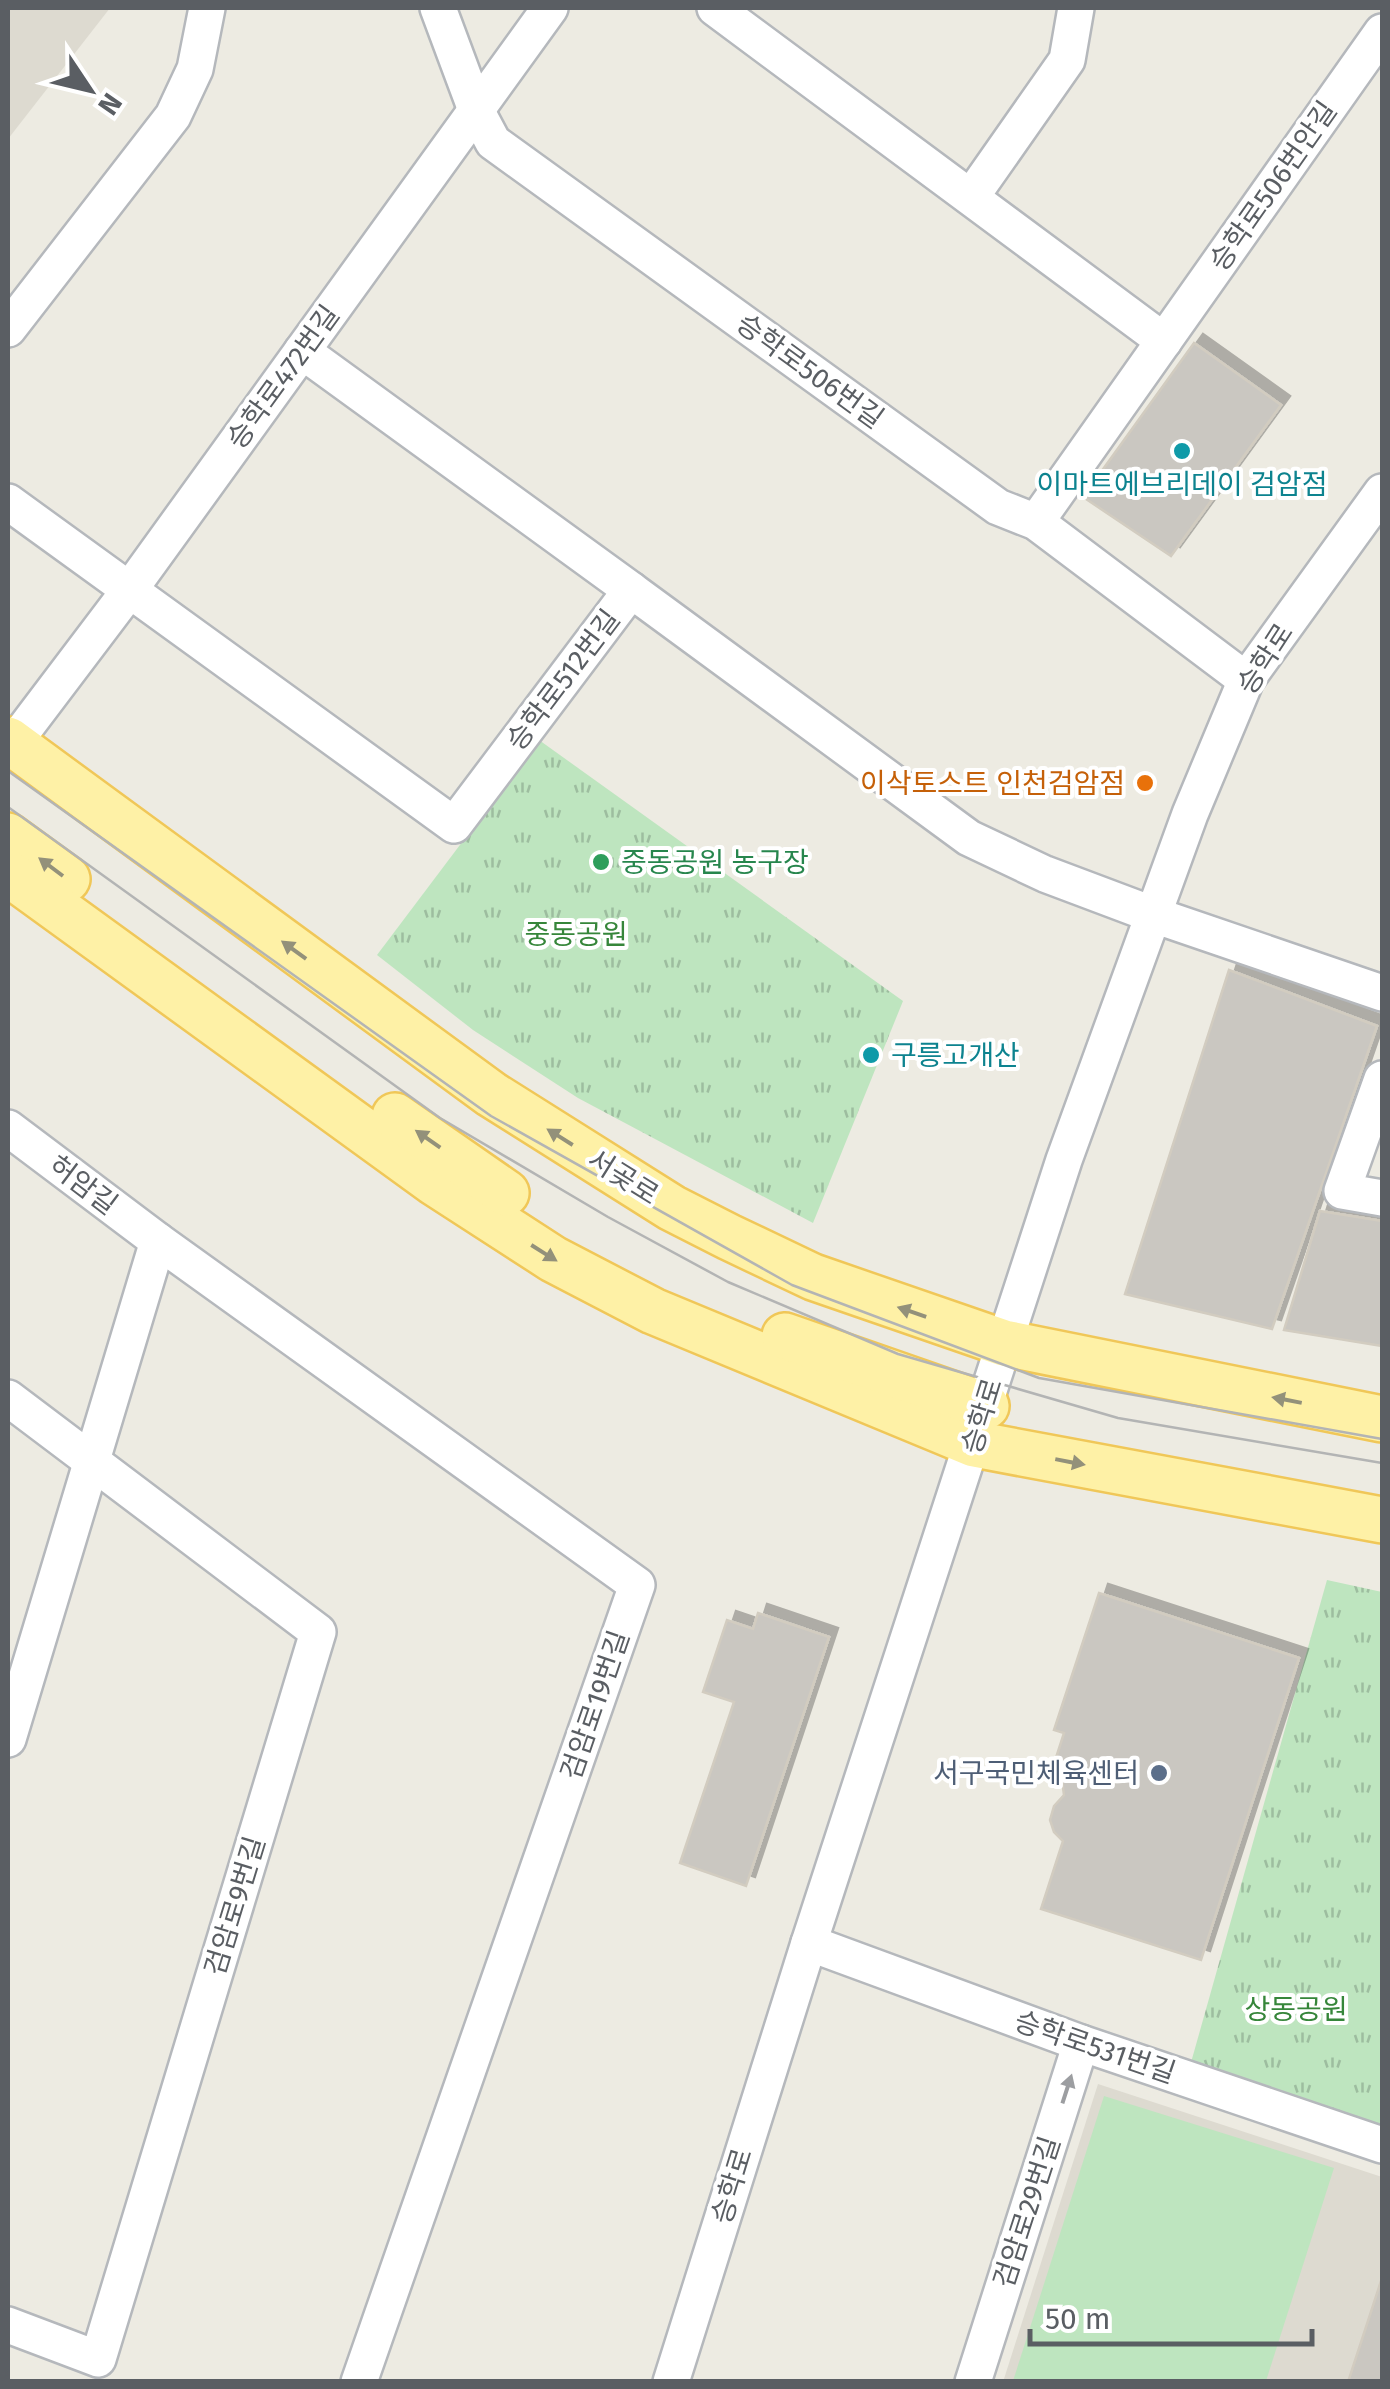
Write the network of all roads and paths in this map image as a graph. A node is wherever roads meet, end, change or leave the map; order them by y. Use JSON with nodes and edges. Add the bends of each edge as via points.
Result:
{"nodes":[{"id":1,"x":207,"y":8,"type":"edge"},
{"id":2,"x":438,"y":8,"type":"edge"},
{"id":3,"x":550,"y":8,"type":"edge"},
{"id":4,"x":715,"y":8,"type":"edge"},
{"id":5,"x":1076,"y":8,"type":"edge"},
{"id":6,"x":1382,"y":32,"type":"edge"},
{"id":7,"x":476,"y":110,"type":"junction"},
{"id":8,"x":971,"y":198,"type":"junction"},
{"id":9,"x":8,"y":329,"type":"edge"},
{"id":10,"x":1164,"y":341,"type":"junction"},
{"id":11,"x":302,"y":351,"type":"junction"},
{"id":12,"x":1382,"y":492,"type":"edge"},
{"id":13,"x":8,"y":502,"type":"edge"},
{"id":14,"x":1036,"y":522,"type":"junction"},
{"id":15,"x":630,"y":590,"type":"junction"},
{"id":16,"x":128,"y":592,"type":"junction"},
{"id":17,"x":1246,"y":680,"type":"junction"},
{"id":18,"x":10,"y":742,"type":"edge"},
{"id":19,"x":8,"y":836,"type":"edge"},
{"id":20,"x":8,"y":874,"type":"edge"},
{"id":21,"x":1154,"y":915,"type":"junction"},
{"id":22,"x":1382,"y":993,"type":"edge"},
{"id":23,"x":1382,"y":1079,"type":"edge"},
{"id":24,"x":8,"y":1128,"type":"edge"},
{"id":25,"x":1382,"y":1198,"type":"edge"},
{"id":26,"x":158,"y":1241,"type":"junction"},
{"id":27,"x":1004,"y":1344,"type":"junction"},
{"id":28,"x":8,"y":1398,"type":"edge"},
{"id":29,"x":1382,"y":1403,"type":"edge"},
{"id":30,"x":1336,"y":1410,"type":"junction"},
{"id":31,"x":1382,"y":1419,"type":"edge"},
{"id":32,"x":980,"y":1425,"type":"junction"},
{"id":33,"x":92,"y":1460,"type":"junction"},
{"id":34,"x":1334,"y":1511,"type":"junction"},
{"id":35,"x":1382,"y":1520,"type":"edge"},
{"id":36,"x":1382,"y":1542,"type":"edge"},
{"id":37,"x":8,"y":1739,"type":"edge"},
{"id":38,"x":808,"y":1943,"type":"junction"},
{"id":39,"x":1082,"y":2044,"type":"junction"},
{"id":40,"x":1382,"y":2145,"type":"edge"},
{"id":41,"x":8,"y":2326,"type":"edge"},
{"id":42,"x":359,"y":2382,"type":"edge"},
{"id":43,"x":670,"y":2382,"type":"edge"},
{"id":44,"x":973,"y":2382,"type":"edge"}],
"edges":[{"from":1,"to":9,"type":"street","via":[[195,68],[173,116]]},
{"from":2,"to":7,"type":"street","name":"승학로506번길"},
{"from":3,"to":7,"type":"street","name":"승학로472번길"},
{"from":4,"to":8,"type":"street"},
{"from":5,"to":8,"type":"street","via":[[1067,60]]},
{"from":6,"to":10,"type":"street","name":"승학로506번안길"},
{"from":7,"to":11,"type":"street","name":"승학로472번길"},
{"from":7,"to":14,"type":"street","name":"승학로506번길","via":[[494,142],[998,507]]},
{"from":8,"to":10,"type":"street"},
{"from":10,"to":14,"type":"street","name":"승학로506번안길"},
{"from":11,"to":15,"type":"street"},
{"from":11,"to":16,"type":"street","name":"승학로472번길"},
{"from":12,"to":17,"type":"street","name":"승학로"},
{"from":13,"to":16,"type":"street","name":"승학로512번길"},
{"from":14,"to":17,"type":"street","name":"승학로506번길"},
{"from":15,"to":16,"type":"street","name":"승학로512번길","via":[[454,825]]},
{"from":15,"to":21,"type":"street","name":"승학로512번길","via":[[969,838]]},
{"from":16,"to":18,"type":"street","name":"승학로472번길"},
{"from":17,"to":21,"type":"street","name":"승학로"},
{"from":27,"to":18,"type":"main road","name":"서곶로","one_way":true,"via":[[813,1277],[672,1208],[491,1094]]},
{"from":32,"to":19,"type":"main road","one_way":true,"via":[[613,1260],[220,994]]},
{"from":20,"to":32,"type":"main road","one_way":true,"via":[[434,1182],[553,1259],[653,1311]]},
{"from":21,"to":22,"type":"street","name":"승학로512번길"},
{"from":21,"to":27,"type":"street","name":"승학로"},
{"from":23,"to":25,"type":"street","via":[[1342,1191]]},
{"from":24,"to":26,"type":"street","name":"허암길"},
{"from":26,"to":33,"type":"street"},
{"from":26,"to":42,"type":"street","name":"검암로19번길","via":[[637,1585]]},
{"from":30,"to":27,"type":"main road","name":"서곶로","one_way":true},
{"from":27,"to":32,"type":"street","name":"승학로"},
{"from":28,"to":33,"type":"street"},
{"from":29,"to":30,"type":"street","name":"서곶로"},
{"from":30,"to":31,"type":"main road","name":"서곶로"},
{"from":32,"to":34,"type":"main road","one_way":true},
{"from":32,"to":38,"type":"street","name":"승학로"},
{"from":33,"to":37,"type":"street"},
{"from":33,"to":41,"type":"street","name":"검암로9번길","via":[[318,1632],[98,2360]]},
{"from":34,"to":35,"type":"main road"},
{"from":34,"to":36,"type":"street"},
{"from":38,"to":39,"type":"street","name":"승학로531번길"},
{"from":38,"to":43,"type":"street","name":"승학로"},
{"from":39,"to":40,"type":"street","name":"승학로531번길"},
{"from":44,"to":39,"type":"street","name":"검암로29번길","one_way":true}]}
